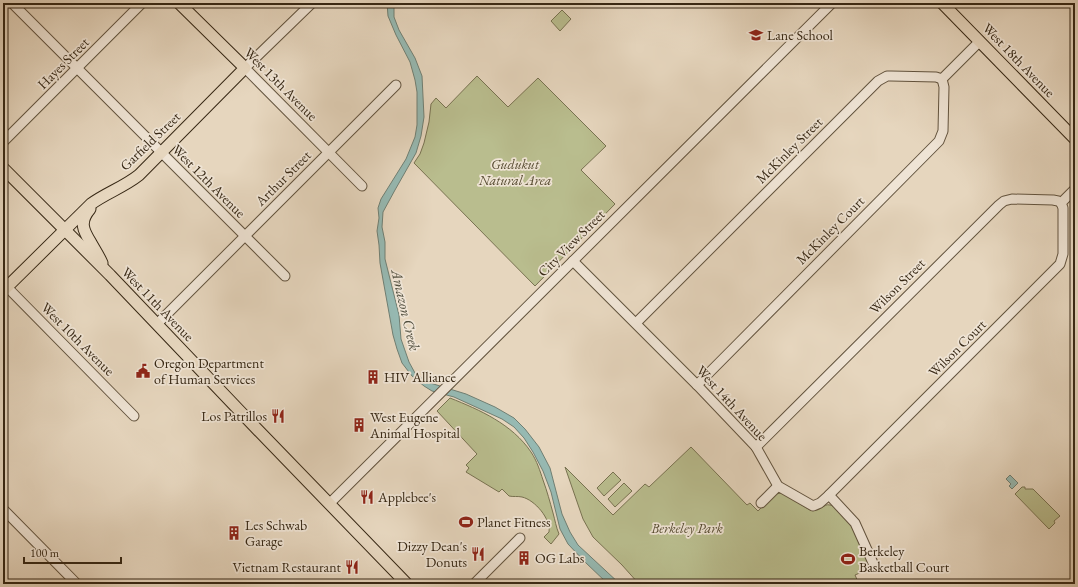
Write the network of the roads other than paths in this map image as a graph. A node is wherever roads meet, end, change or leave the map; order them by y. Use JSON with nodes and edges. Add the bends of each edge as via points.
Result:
{"nodes":[{"id":1,"x":12,"y":3,"type":"edge"},
{"id":2,"x":142,"y":3,"type":"edge"},
{"id":3,"x":179,"y":3,"type":"edge"},
{"id":4,"x":312,"y":3,"type":"edge"},
{"id":5,"x":832,"y":3,"type":"edge"},
{"id":6,"x":942,"y":3,"type":"edge"},
{"id":7,"x":980,"y":41,"type":"junction"},
{"id":8,"x":77,"y":68,"type":"junction"},
{"id":9,"x":245,"y":68,"type":"junction"},
{"id":10,"x":942,"y":79,"type":"junction"},
{"id":11,"x":396,"y":85,"type":"dead end"},
{"id":12,"x":1075,"y":139,"type":"edge"},
{"id":13,"x":3,"y":142,"type":"edge"},
{"id":14,"x":161,"y":152,"type":"junction"},
{"id":15,"x":328,"y":153,"type":"junction"},
{"id":16,"x":3,"y":168,"type":"edge"},
{"id":17,"x":362,"y":186,"type":"dead end"},
{"id":18,"x":1075,"y":189,"type":"edge"},
{"id":19,"x":103,"y":196,"type":"junction"},
{"id":20,"x":1061,"y":203,"type":"junction"},
{"id":21,"x":64,"y":230,"type":"junction"},
{"id":22,"x":245,"y":236,"type":"junction"},
{"id":23,"x":573,"y":261,"type":"junction"},
{"id":24,"x":110,"y":275,"type":"junction"},
{"id":25,"x":285,"y":276,"type":"dead end"},
{"id":26,"x":4,"y":287,"type":"edge"},
{"id":27,"x":636,"y":323,"type":"junction"},
{"id":28,"x":157,"y":324,"type":"junction"},
{"id":29,"x":697,"y":385,"type":"junction"},
{"id":30,"x":134,"y":416,"type":"dead end"},
{"id":31,"x":756,"y":447,"type":"junction"},
{"id":32,"x":778,"y":486,"type":"junction"},
{"id":33,"x":829,"y":495,"type":"junction"},
{"id":34,"x":761,"y":503,"type":"dead end"},
{"id":35,"x":329,"y":504,"type":"junction"},
{"id":36,"x":3,"y":509,"type":"edge"},
{"id":37,"x":520,"y":538,"type":"dead end"},
{"id":38,"x":873,"y":563,"type":"dead end"},
{"id":39,"x":77,"y":584,"type":"edge"},
{"id":40,"x":407,"y":584,"type":"edge"},
{"id":41,"x":474,"y":584,"type":"edge"}],
"edges":[{"from":1,"to":8,"type":"street","name":"West 12th Avenue"},
{"from":2,"to":8,"type":"street","name":"Hayes Street"},
{"from":3,"to":9,"type":"main road","name":"West 13th Avenue"},
{"from":4,"to":9,"type":"street","name":"Garfield Street"},
{"from":5,"to":23,"type":"street","name":"City View Street"},
{"from":6,"to":7,"type":"main road","name":"West 18th Avenue"},
{"from":7,"to":10,"type":"street"},
{"from":7,"to":12,"type":"main road","name":"West 18th Avenue"},
{"from":8,"to":13,"type":"street","name":"Hayes Street"},
{"from":8,"to":14,"type":"street","name":"West 12th Avenue"},
{"from":9,"to":14,"type":"main road","name":"Garfield Street"},
{"from":9,"to":15,"type":"street","name":"West 13th Avenue"},
{"from":10,"to":27,"type":"street","name":"McKinley Street","via":[[887,76],[878,81]]},
{"from":10,"to":29,"type":"street","name":"McKinley Court","via":[[943,131],[939,141]]},
{"from":11,"to":15,"type":"street","name":"Arthur Street"},
{"from":14,"to":19,"type":"main road","name":"Garfield Street","via":[[139,175]]},
{"from":14,"to":22,"type":"street","name":"West 12th Avenue"},
{"from":15,"to":17,"type":"street","name":"West 13th Avenue"},
{"from":15,"to":22,"type":"street","name":"Arthur Street"},
{"from":16,"to":21,"type":"main road","name":"West 11th Avenue"},
{"from":18,"to":20,"type":"street"},
{"from":19,"to":21,"type":"main road","name":"Garfield Street","via":[[90,204]]},
{"from":19,"to":24,"type":"main road","via":[[85,215],[83,224],[85,234]]},
{"from":20,"to":31,"type":"street","name":"Wilson Street","via":[[1053,200],[1012,200],[999,205]]},
{"from":20,"to":33,"type":"street","name":"Wilson Court","via":[[1063,254],[1058,267]]},
{"from":21,"to":24,"type":"main road","name":"West 11th Avenue"},
{"from":21,"to":26,"type":"main road","name":"Garfield Street"},
{"from":22,"to":25,"type":"street","name":"West 12th Avenue"},
{"from":22,"to":28,"type":"street","name":"Arthur Street"},
{"from":23,"to":27,"type":"street","name":"West 14th Avenue"},
{"from":23,"to":35,"type":"street","name":"City View Street"},
{"from":24,"to":28,"type":"main road","name":"West 11th Avenue"},
{"from":26,"to":30,"type":"street","name":"West 10th Avenue"},
{"from":27,"to":29,"type":"street","name":"West 14th Avenue"},
{"from":28,"to":35,"type":"main road","name":"West 11th Avenue"},
{"from":29,"to":31,"type":"street","name":"West 14th Avenue"},
{"from":31,"to":32,"type":"street","name":"West 14th Avenue"},
{"from":32,"to":33,"type":"street","via":[[813,506]]},
{"from":32,"to":34,"type":"street"},
{"from":33,"to":38,"type":"street","via":[[855,523]]},
{"from":35,"to":40,"type":"main road","name":"West 11th Avenue"},
{"from":36,"to":39,"type":"street"},
{"from":37,"to":41,"type":"street"}]}
